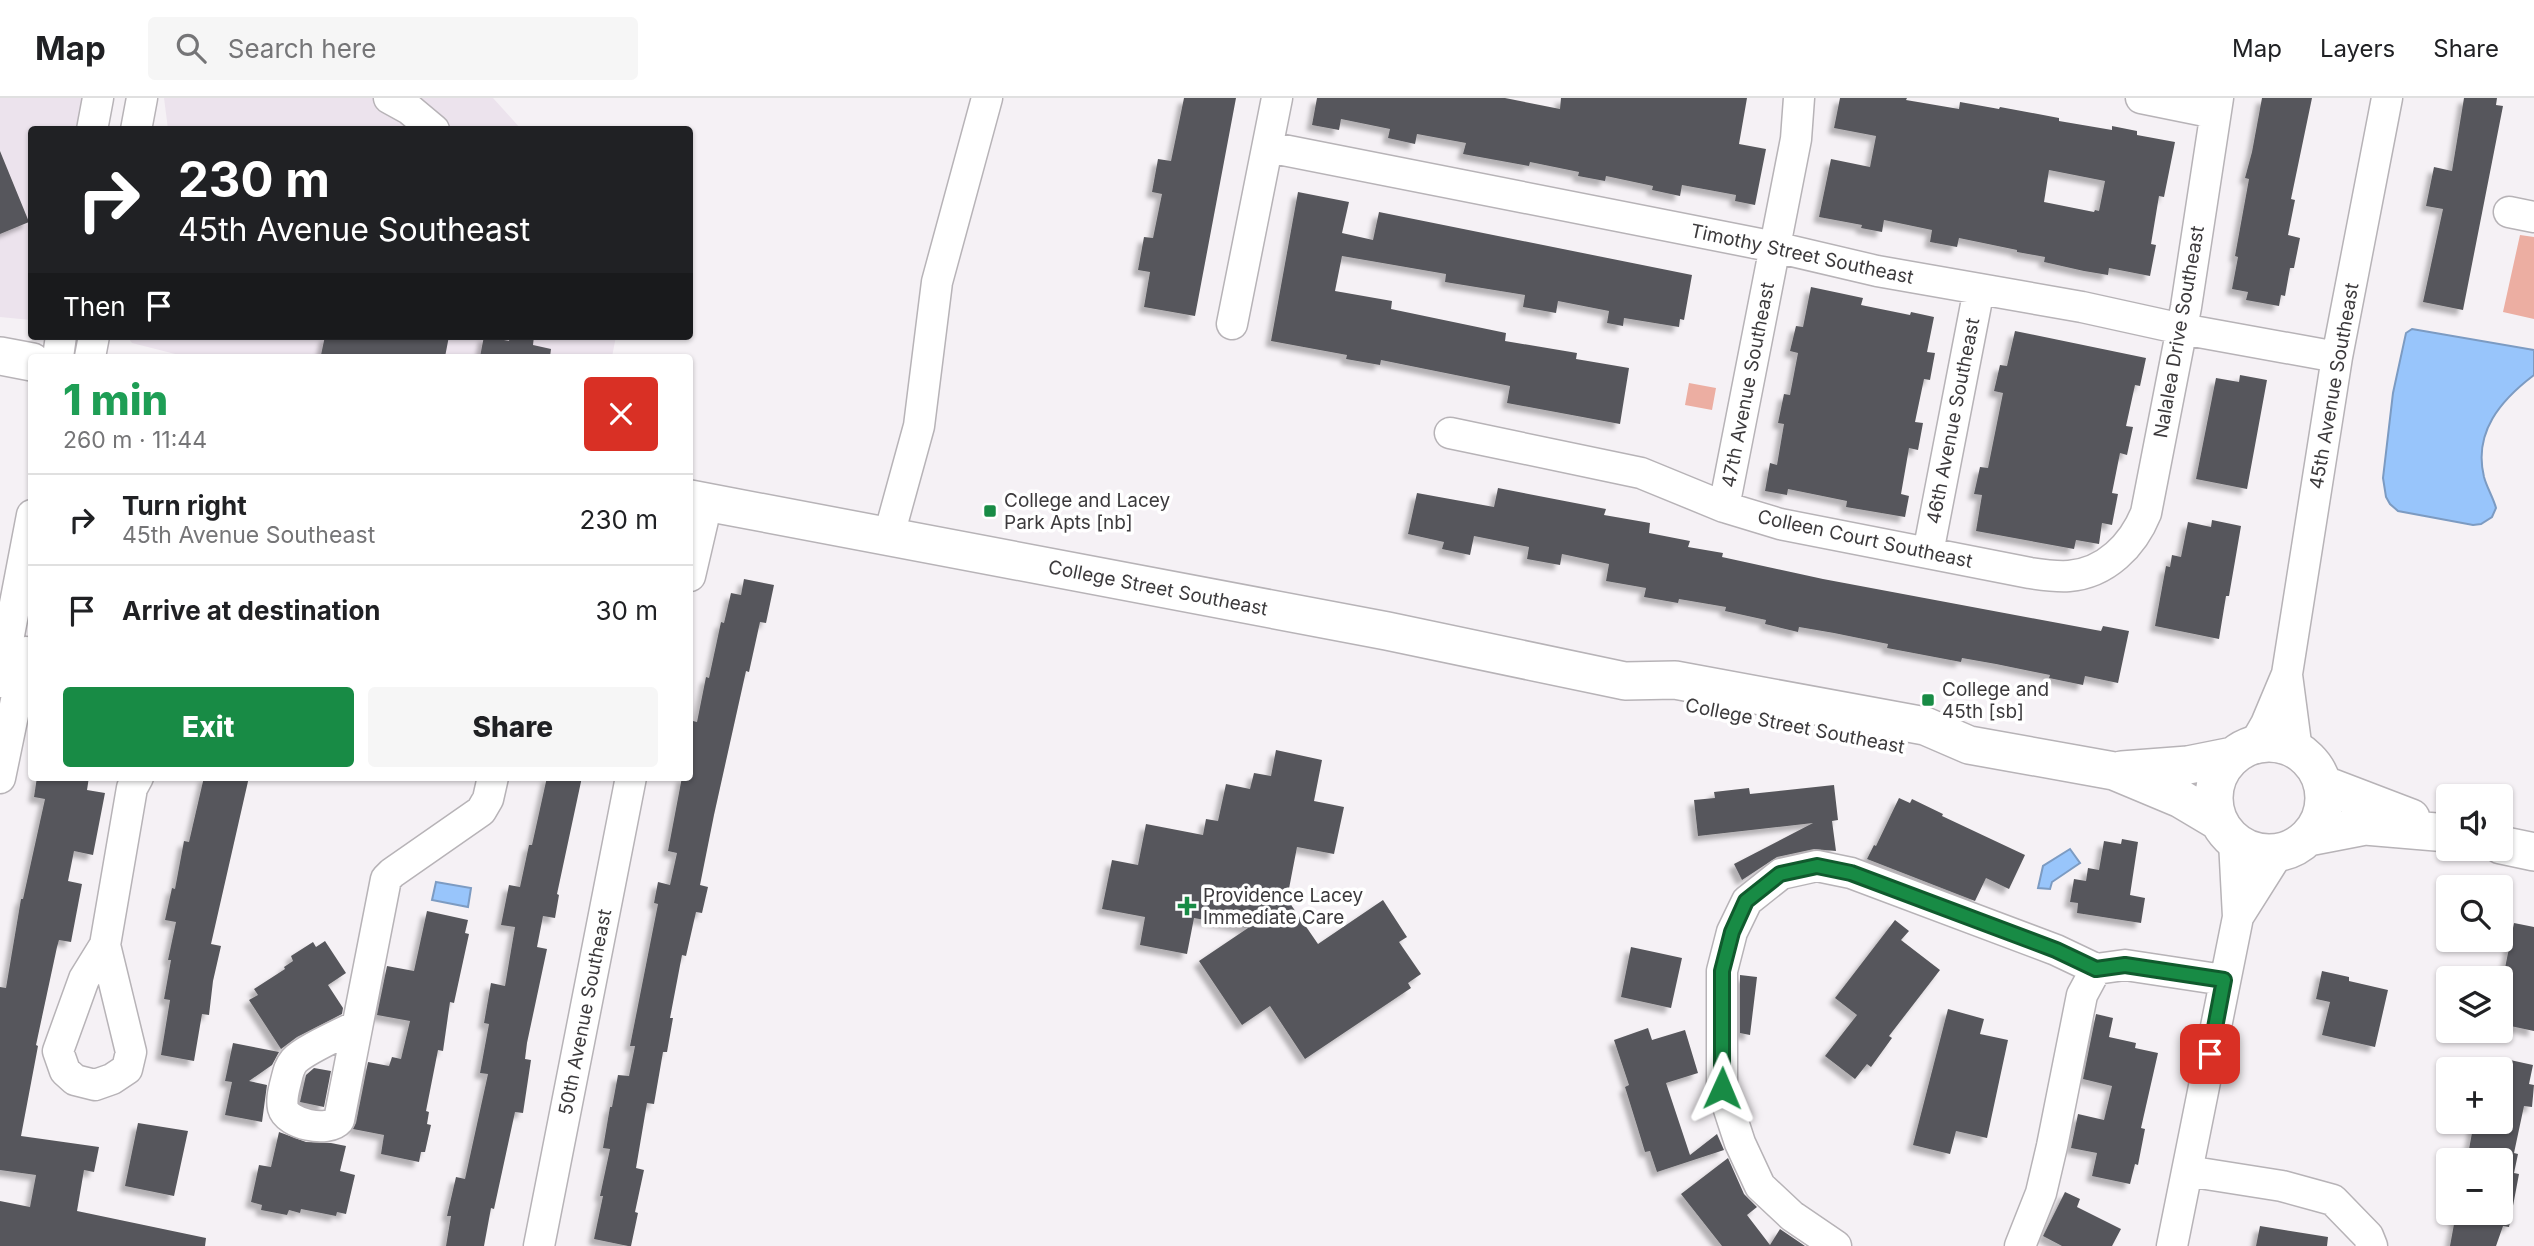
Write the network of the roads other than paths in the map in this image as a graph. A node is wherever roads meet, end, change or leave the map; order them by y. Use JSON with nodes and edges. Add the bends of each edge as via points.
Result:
{"nodes":[{"id":1,"x":98,"y":98,"type":"edge"},
{"id":2,"x":142,"y":98,"type":"edge"},
{"id":3,"x":389,"y":98,"type":"edge"},
{"id":4,"x":987,"y":98,"type":"edge"},
{"id":5,"x":1277,"y":98,"type":"edge"},
{"id":6,"x":1799,"y":98,"type":"edge"},
{"id":7,"x":2141,"y":98,"type":"edge"},
{"id":8,"x":2387,"y":98,"type":"edge"},
{"id":9,"x":2217,"y":106,"type":"edge"},
{"id":10,"x":93,"y":126,"type":"edge"},
{"id":11,"x":137,"y":126,"type":"edge"},
{"id":12,"x":429,"y":126,"type":"edge"},
{"id":13,"x":1268,"y":146,"type":"junction"},
{"id":14,"x":1775,"y":247,"type":"junction"},
{"id":15,"x":1979,"y":289,"type":"junction"},
{"id":16,"x":1232,"y":324,"type":"dead end"},
{"id":17,"x":2182,"y":329,"type":"junction"},
{"id":18,"x":0,"y":356,"type":"edge"},
{"id":19,"x":2337,"y":357,"type":"junction"},
{"id":20,"x":28,"y":361,"type":"edge"},
{"id":21,"x":1450,"y":433,"type":"dead end"},
{"id":22,"x":698,"y":501,"type":"edge"},
{"id":23,"x":1724,"y":507,"type":"junction"},
{"id":24,"x":889,"y":535,"type":"junction"},
{"id":25,"x":28,"y":539,"type":"edge"},
{"id":26,"x":693,"y":548,"type":"edge"},
{"id":27,"x":1928,"y":553,"type":"junction"},
{"id":28,"x":2117,"y":556,"type":"joint"},
{"id":29,"x":15,"y":617,"type":"edge"},
{"id":30,"x":2287,"y":674,"type":"junction"},
{"id":31,"x":0,"y":682,"type":"edge"},
{"id":32,"x":2243,"y":750,"type":"junction"},
{"id":33,"x":2297,"y":751,"type":"junction"},
{"id":34,"x":2114,"y":771,"type":"junction"},
{"id":35,"x":0,"y":778,"type":"edge"},
{"id":36,"x":136,"y":781,"type":"edge"},
{"id":37,"x":492,"y":781,"type":"edge"},
{"id":38,"x":630,"y":781,"type":"edge"},
{"id":39,"x":2322,"y":784,"type":"junction"},
{"id":40,"x":2436,"y":829,"type":"edge"},
{"id":41,"x":2226,"y":831,"type":"junction"},
{"id":42,"x":2436,"y":832,"type":"edge"},
{"id":43,"x":2294,"y":845,"type":"junction"},
{"id":44,"x":2513,"y":848,"type":"edge"},
{"id":45,"x":2534,"y":852,"type":"edge"},
{"id":46,"x":2238,"y":917,"type":"junction"},
{"id":47,"x":105,"y":945,"type":"dead end"},
{"id":48,"x":2096,"y":969,"type":"junction"},
{"id":49,"x":2224,"y":980,"type":"junction"},
{"id":50,"x":356,"y":1026,"type":"dead end"},
{"id":51,"x":2187,"y":1171,"type":"junction"},
{"id":52,"x":539,"y":1246,"type":"edge"},
{"id":53,"x":1836,"y":1246,"type":"edge"},
{"id":54,"x":2020,"y":1246,"type":"edge"},
{"id":55,"x":2172,"y":1246,"type":"edge"},
{"id":56,"x":2372,"y":1246,"type":"edge"}],
"edges":[{"from":1,"to":10,"type":"street"},
{"from":2,"to":11,"type":"street"},
{"from":3,"to":12,"type":"street"},
{"from":4,"to":24,"type":"street","via":[[937,282],[919,426]]},
{"from":5,"to":13,"type":"street"},
{"from":6,"to":14,"type":"street","name":"47th Avenue Southeast","via":[[1796,139]]},
{"from":7,"to":9,"type":"street"},
{"from":8,"to":19,"type":"street","name":"45th Avenue Southeast"},
{"from":9,"to":17,"type":"street","name":"Nalalea Drive Southeast"},
{"from":13,"to":14,"type":"street","name":"Timothy Street Southeast"},
{"from":13,"to":16,"type":"street"},
{"from":14,"to":15,"type":"street","name":"Timothy Street Southeast"},
{"from":14,"to":23,"type":"street","name":"47th Avenue Southeast"},
{"from":15,"to":17,"type":"street","name":"Timothy Street Southeast"},
{"from":15,"to":27,"type":"street","name":"46th Avenue Southeast"},
{"from":17,"to":19,"type":"street","name":"Timothy Street Southeast"},
{"from":17,"to":28,"type":"street","name":"Nalalea Drive Southeast","via":[[2146,513],[2134,538]]},
{"from":18,"to":20,"type":"main road"},
{"from":19,"to":30,"type":"street","name":"45th Avenue Southeast"},
{"from":21,"to":23,"type":"street","name":"Colleen Court Southeast","via":[[1641,473]]},
{"from":22,"to":24,"type":"main road","name":"College Street Southeast"},
{"from":22,"to":26,"type":"street"},
{"from":23,"to":27,"type":"street","name":"Colleen Court Southeast","via":[[1780,524]]},
{"from":24,"to":34,"type":"main road","name":"College Street Southeast","via":[[1625,681],[1675,680],[1925,726],[1969,745]]},
{"from":25,"to":29,"type":"street"},
{"from":27,"to":28,"type":"street","name":"Colleen Court Southeast","via":[[2058,576],[2083,574]]},
{"from":29,"to":31,"type":"street"},
{"from":29,"to":35,"type":"street"},
{"from":30,"to":32,"type":"street","name":"45th Avenue Southeast","via":[[2266,724]]},
{"from":30,"to":33,"type":"street","name":"45th Avenue Southeast"},
{"from":32,"to":33,"type":"main road","via":[[2278,744]]},
{"from":32,"to":34,"type":"main road","name":"College Street Southeast","via":[[2188,765]]},
{"from":32,"to":41,"type":"main road","via":[[2218,776],[2214,789],[2214,804]]},
{"from":33,"to":39,"type":"main road","via":[[2312,765]]},
{"from":34,"to":41,"type":"main road","name":"College Street Southeast","via":[[2181,799]]},
{"from":36,"to":47,"type":"street"},
{"from":37,"to":50,"type":"street","via":[[481,811],[386,879]]},
{"from":38,"to":52,"type":"street","name":"50th Avenue Southeast"},
{"from":39,"to":40,"type":"main road"},
{"from":39,"to":43,"type":"main road","via":[[2322,812],[2316,825]]},
{"from":41,"to":43,"type":"main road","via":[[2252,851]]},
{"from":41,"to":46,"type":"street"},
{"from":42,"to":43,"type":"main road","via":[[2365,826]]},
{"from":43,"to":46,"type":"street"},
{"from":44,"to":45,"type":"main road"},
{"from":46,"to":49,"type":"street"},
{"from":48,"to":49,"type":"street","via":[[2125,965]]},
{"from":48,"to":53,"type":"street","via":[[2056,950],[1828,868],[1780,874],[1746,901],[1722,971],[1722,1088],[1760,1186],[1792,1216]]},
{"from":48,"to":54,"type":"street","via":[[2082,995],[2052,1146]]},
{"from":49,"to":51,"type":"street"},
{"from":51,"to":55,"type":"street"},
{"from":51,"to":56,"type":"street","via":[[2282,1186],[2333,1200]]}]}
